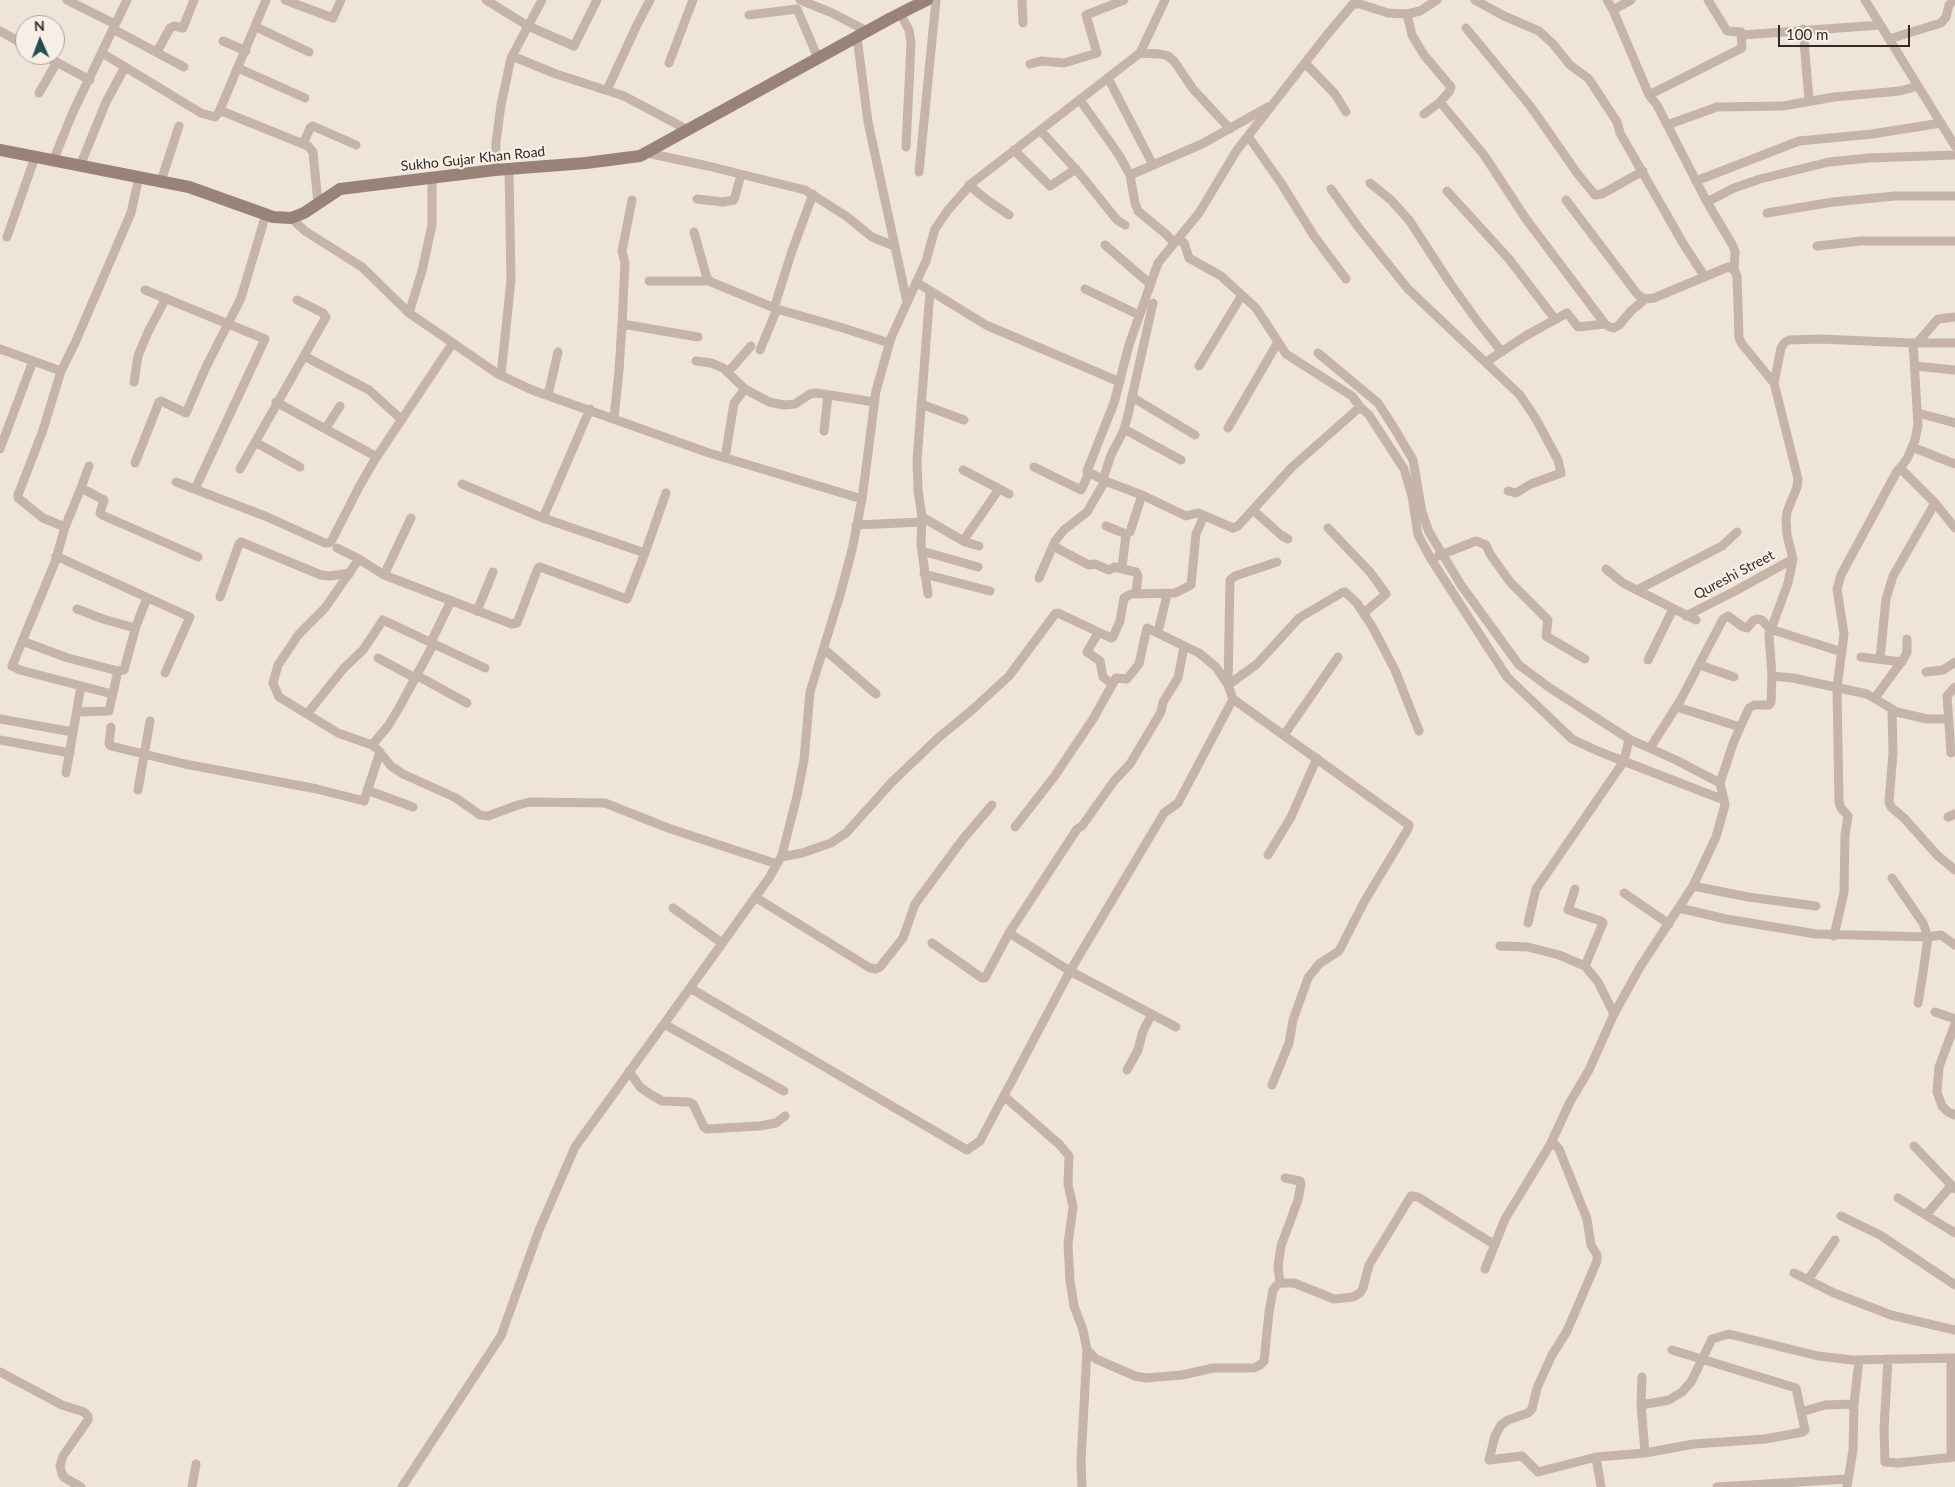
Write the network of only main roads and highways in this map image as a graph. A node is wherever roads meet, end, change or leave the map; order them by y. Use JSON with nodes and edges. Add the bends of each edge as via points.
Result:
{"nodes":[{"id":1,"x":927,"y":0,"type":"edge"},
{"id":2,"x":0,"y":150,"type":"edge"}],
"edges":[{"from":1,"to":2,"type":"main road","name":"Sukho Gujar Khan Road","via":[[640,156],[340,189],[291,218],[273,217],[189,187]]}]}
